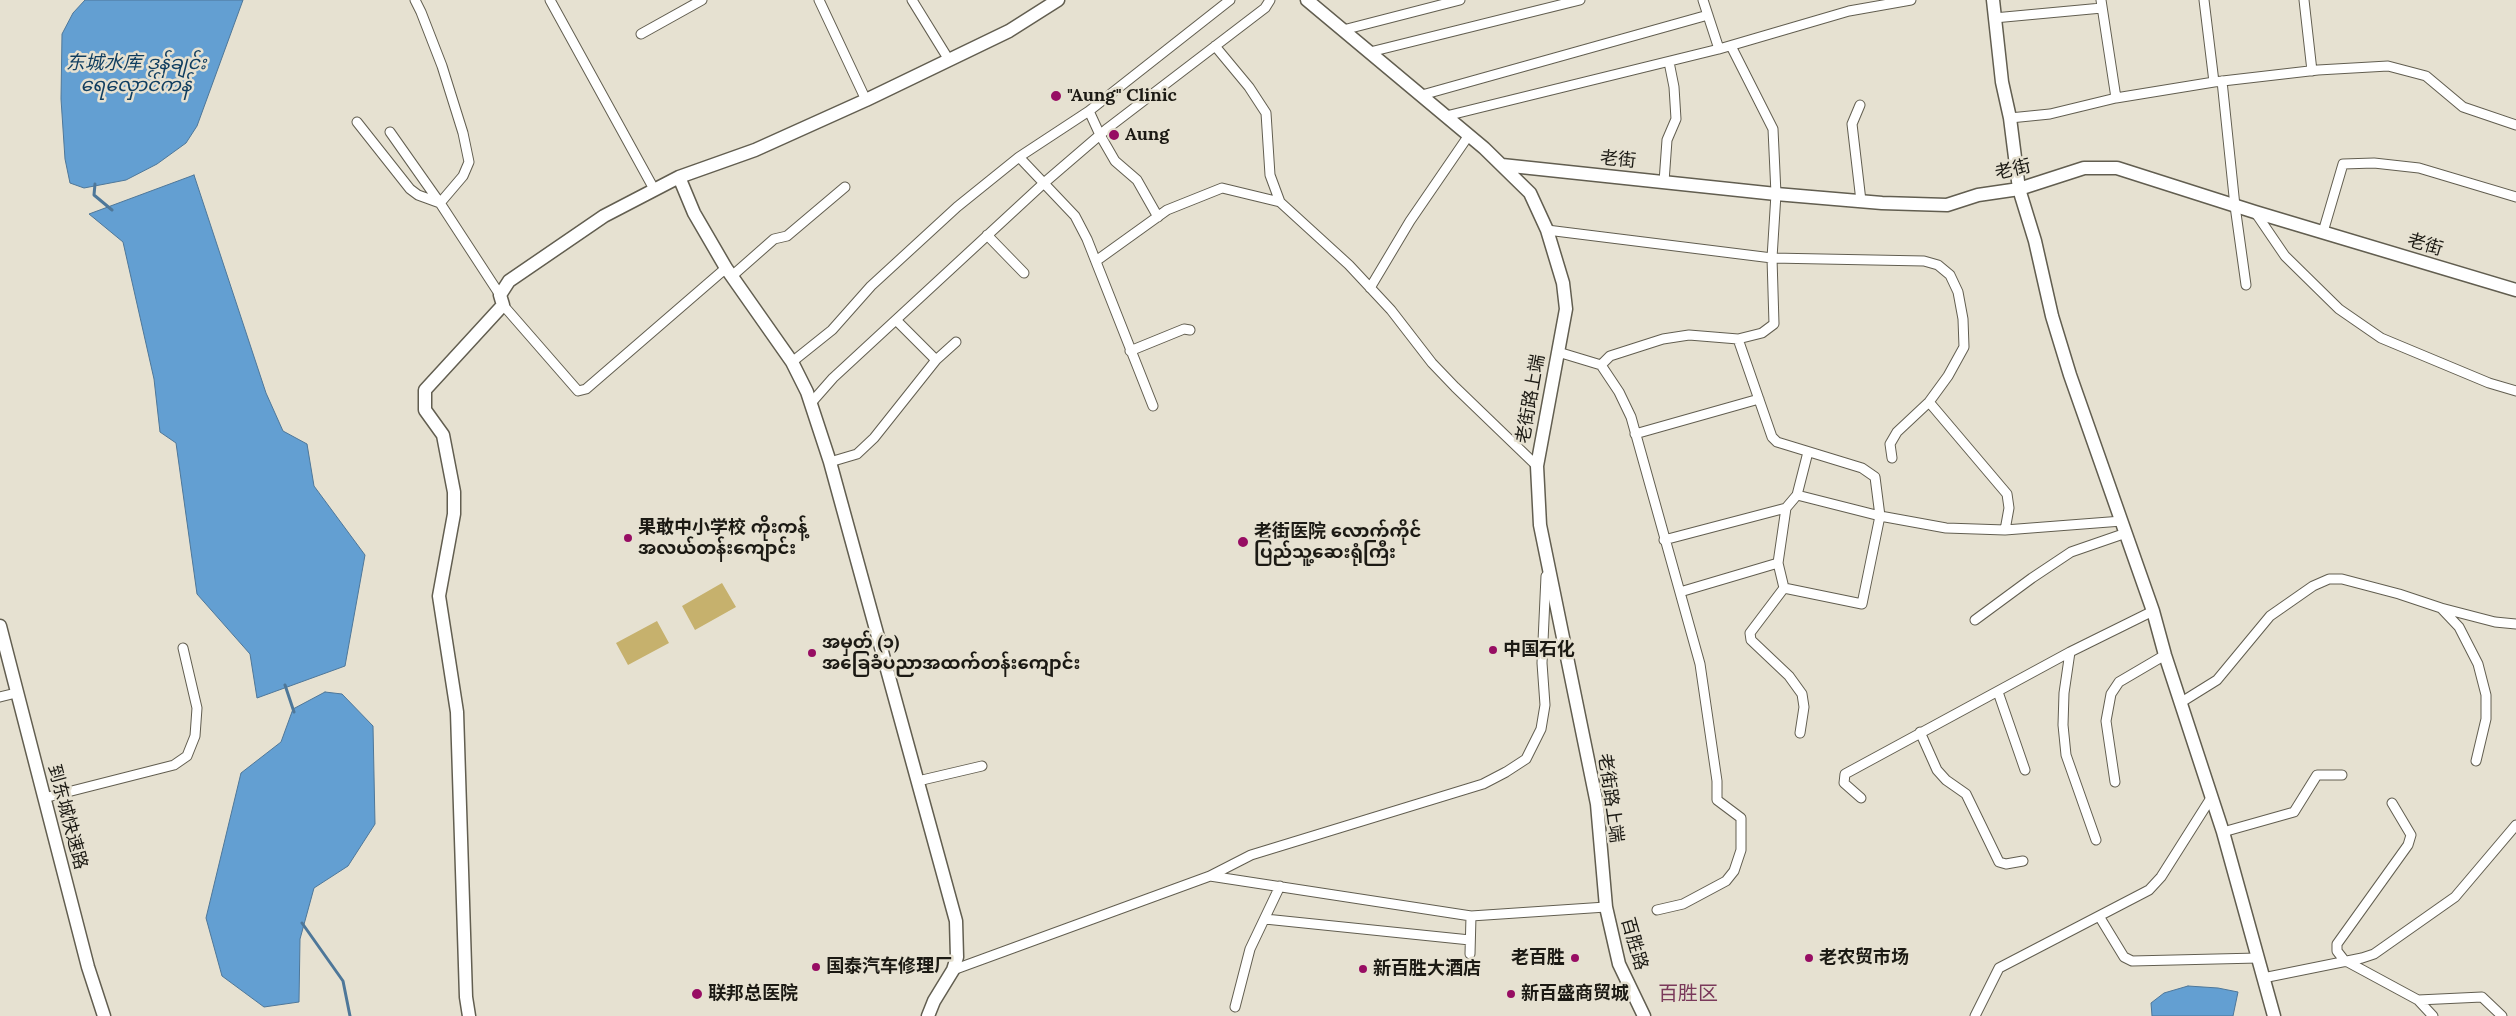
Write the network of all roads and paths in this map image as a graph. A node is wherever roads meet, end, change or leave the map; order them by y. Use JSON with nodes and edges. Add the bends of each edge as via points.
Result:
{"nodes":[{"id":1,"x":415,"y":0,"type":"edge"},
{"id":2,"x":550,"y":0,"type":"edge"},
{"id":3,"x":702,"y":0,"type":"edge"},
{"id":4,"x":819,"y":0,"type":"edge"},
{"id":5,"x":912,"y":0,"type":"edge"},
{"id":6,"x":1058,"y":0,"type":"edge"},
{"id":7,"x":1230,"y":0,"type":"edge"},
{"id":8,"x":1270,"y":0,"type":"edge"},
{"id":9,"x":1307,"y":0,"type":"edge"},
{"id":10,"x":1460,"y":0,"type":"edge"},
{"id":11,"x":1580,"y":0,"type":"edge"},
{"id":12,"x":1703,"y":0,"type":"edge"},
{"id":13,"x":1911,"y":0,"type":"edge"},
{"id":14,"x":1993,"y":0,"type":"edge"},
{"id":15,"x":2204,"y":0,"type":"edge"},
{"id":16,"x":2304,"y":0,"type":"edge"},
{"id":17,"x":2102,"y":2,"type":"edge"},
{"id":18,"x":1708,"y":15,"type":"junction"},
{"id":19,"x":1994,"y":18,"type":"junction"},
{"id":20,"x":1343,"y":30,"type":"junction"},
{"id":21,"x":641,"y":34,"type":"dead end"},
{"id":22,"x":1215,"y":46,"type":"junction"},
{"id":23,"x":1731,"y":46,"type":"junction"},
{"id":24,"x":1719,"y":49,"type":"junction"},
{"id":25,"x":1370,"y":52,"type":"junction"},
{"id":26,"x":949,"y":60,"type":"junction"},
{"id":27,"x":1669,"y":62,"type":"junction"},
{"id":28,"x":2312,"y":71,"type":"junction"},
{"id":29,"x":2218,"y":81,"type":"junction"},
{"id":30,"x":1422,"y":95,"type":"junction"},
{"id":31,"x":2116,"y":98,"type":"junction"},
{"id":32,"x":866,"y":100,"type":"junction"},
{"id":33,"x":1860,"y":105,"type":"dead end"},
{"id":34,"x":1089,"y":111,"type":"junction"},
{"id":35,"x":1446,"y":116,"type":"junction"},
{"id":36,"x":2010,"y":118,"type":"junction"},
{"id":37,"x":357,"y":122,"type":"dead end"},
{"id":38,"x":2516,"y":125,"type":"edge"},
{"id":39,"x":390,"y":132,"type":"dead end"},
{"id":40,"x":1100,"y":135,"type":"junction"},
{"id":41,"x":1469,"y":135,"type":"junction"},
{"id":42,"x":1020,"y":157,"type":"junction"},
{"id":43,"x":1502,"y":165,"type":"junction"},
{"id":44,"x":679,"y":178,"type":"junction"},
{"id":45,"x":1664,"y":182,"type":"junction"},
{"id":46,"x":1044,"y":183,"type":"junction"},
{"id":47,"x":845,"y":187,"type":"dead end"},
{"id":48,"x":2019,"y":188,"type":"junction"},
{"id":49,"x":654,"y":189,"type":"junction"},
{"id":50,"x":1776,"y":194,"type":"junction"},
{"id":51,"x":2516,"y":197,"type":"edge"},
{"id":52,"x":1861,"y":201,"type":"junction"},
{"id":53,"x":1280,"y":202,"type":"junction"},
{"id":54,"x":440,"y":203,"type":"junction"},
{"id":55,"x":2234,"y":206,"type":"junction"},
{"id":56,"x":2255,"y":212,"type":"junction"},
{"id":57,"x":1158,"y":217,"type":"junction"},
{"id":58,"x":1546,"y":230,"type":"junction"},
{"id":59,"x":2323,"y":232,"type":"junction"},
{"id":60,"x":987,"y":235,"type":"junction"},
{"id":61,"x":1772,"y":258,"type":"junction"},
{"id":62,"x":1096,"y":261,"type":"junction"},
{"id":63,"x":729,"y":272,"type":"junction"},
{"id":64,"x":1024,"y":273,"type":"dead end"},
{"id":65,"x":2246,"y":284,"type":"dead end"},
{"id":66,"x":1370,"y":288,"type":"junction"},
{"id":67,"x":2516,"y":290,"type":"edge"},
{"id":68,"x":502,"y":300,"type":"junction"},
{"id":69,"x":896,"y":320,"type":"junction"},
{"id":70,"x":1190,"y":330,"type":"dead end"},
{"id":71,"x":1738,"y":339,"type":"junction"},
{"id":72,"x":956,"y":342,"type":"dead end"},
{"id":73,"x":1130,"y":351,"type":"junction"},
{"id":74,"x":1558,"y":352,"type":"junction"},
{"id":75,"x":936,"y":360,"type":"junction"},
{"id":76,"x":792,"y":362,"type":"junction"},
{"id":77,"x":1602,"y":365,"type":"junction"},
{"id":78,"x":2516,"y":391,"type":"edge"},
{"id":79,"x":1759,"y":399,"type":"junction"},
{"id":80,"x":1929,"y":402,"type":"junction"},
{"id":81,"x":811,"y":403,"type":"junction"},
{"id":82,"x":1153,"y":406,"type":"dead end"},
{"id":83,"x":1635,"y":434,"type":"junction"},
{"id":84,"x":1808,"y":452,"type":"junction"},
{"id":85,"x":1892,"y":458,"type":"dead end"},
{"id":86,"x":830,"y":462,"type":"junction"},
{"id":87,"x":1537,"y":466,"type":"junction"},
{"id":88,"x":1797,"y":495,"type":"junction"},
{"id":89,"x":1786,"y":508,"type":"junction"},
{"id":90,"x":1880,"y":516,"type":"junction"},
{"id":91,"x":2124,"y":527,"type":"junction"},
{"id":92,"x":2005,"y":530,"type":"junction"},
{"id":93,"x":1664,"y":540,"type":"junction"},
{"id":94,"x":1547,"y":560,"type":"junction"},
{"id":95,"x":1778,"y":563,"type":"junction"},
{"id":96,"x":1784,"y":588,"type":"junction"},
{"id":97,"x":1680,"y":592,"type":"junction"},
{"id":98,"x":2441,"y":608,"type":"junction"},
{"id":99,"x":2153,"y":612,"type":"junction"},
{"id":100,"x":1975,"y":620,"type":"dead end"},
{"id":101,"x":2516,"y":624,"type":"edge"},
{"id":102,"x":0,"y":626,"type":"edge"},
{"id":103,"x":183,"y":648,"type":"dead end"},
{"id":104,"x":2070,"y":652,"type":"junction"},
{"id":105,"x":2165,"y":655,"type":"junction"},
{"id":106,"x":1998,"y":692,"type":"junction"},
{"id":107,"x":16,"y":693,"type":"junction"},
{"id":108,"x":0,"y":697,"type":"edge"},
{"id":109,"x":2180,"y":703,"type":"junction"},
{"id":110,"x":1920,"y":732,"type":"junction"},
{"id":111,"x":1800,"y":733,"type":"dead end"},
{"id":112,"x":2476,"y":761,"type":"dead end"},
{"id":113,"x":982,"y":766,"type":"dead end"},
{"id":114,"x":2024,"y":770,"type":"dead end"},
{"id":115,"x":2342,"y":775,"type":"dead end"},
{"id":116,"x":918,"y":781,"type":"junction"},
{"id":117,"x":2114,"y":782,"type":"dead end"},
{"id":118,"x":44,"y":798,"type":"junction"},
{"id":119,"x":1861,"y":798,"type":"dead end"},
{"id":120,"x":2211,"y":798,"type":"junction"},
{"id":121,"x":2392,"y":803,"type":"dead end"},
{"id":122,"x":2516,"y":825,"type":"edge"},
{"id":123,"x":2223,"y":832,"type":"junction"},
{"id":124,"x":2096,"y":840,"type":"dead end"},
{"id":125,"x":2023,"y":861,"type":"dead end"},
{"id":126,"x":1210,"y":876,"type":"junction"},
{"id":127,"x":1280,"y":886,"type":"junction"},
{"id":128,"x":1606,"y":907,"type":"junction"},
{"id":129,"x":1656,"y":910,"type":"dead end"},
{"id":130,"x":1470,"y":916,"type":"junction"},
{"id":131,"x":2099,"y":916,"type":"junction"},
{"id":132,"x":1265,"y":918,"type":"junction"},
{"id":133,"x":1470,"y":940,"type":"junction"},
{"id":134,"x":1470,"y":954,"type":"dead end"},
{"id":135,"x":2258,"y":958,"type":"junction"},
{"id":136,"x":2344,"y":960,"type":"junction"},
{"id":137,"x":953,"y":970,"type":"junction"},
{"id":138,"x":2263,"y":978,"type":"junction"},
{"id":139,"x":2418,"y":1000,"type":"junction"},
{"id":140,"x":1235,"y":1007,"type":"dead end"},
{"id":141,"x":104,"y":1016,"type":"edge"},
{"id":142,"x":469,"y":1016,"type":"edge"},
{"id":143,"x":928,"y":1016,"type":"edge"},
{"id":144,"x":1644,"y":1016,"type":"edge"},
{"id":145,"x":1975,"y":1016,"type":"edge"},
{"id":146,"x":2274,"y":1016,"type":"edge"},
{"id":147,"x":2433,"y":1016,"type":"edge"},
{"id":148,"x":2502,"y":1016,"type":"edge"}],
"edges":[{"from":1,"to":54,"type":"street","via":[[442,66],[463,133],[468,162],[463,176]]},
{"from":2,"to":49,"type":"street"},
{"from":3,"to":21,"type":"street"},
{"from":4,"to":32,"type":"street"},
{"from":5,"to":26,"type":"street"},
{"from":6,"to":26,"type":"street","via":[[1009,31]]},
{"from":7,"to":34,"type":"street"},
{"from":8,"to":22,"type":"street","via":[[1265,8]]},
{"from":9,"to":20,"type":"street","name":"老街路上端"},
{"from":10,"to":20,"type":"street"},
{"from":11,"to":25,"type":"street"},
{"from":12,"to":18,"type":"street"},
{"from":13,"to":23,"type":"street","via":[[1849,11]]},
{"from":14,"to":19,"type":"street"},
{"from":15,"to":29,"type":"street"},
{"from":16,"to":28,"type":"street"},
{"from":17,"to":19,"type":"street"},
{"from":17,"to":31,"type":"street"},
{"from":18,"to":24,"type":"street"},
{"from":18,"to":30,"type":"street"},
{"from":19,"to":36,"type":"street"},
{"from":20,"to":25,"type":"street","name":"老街路上端"},
{"from":22,"to":40,"type":"street"},
{"from":22,"to":53,"type":"street","via":[[1266,113],[1270,175]]},
{"from":23,"to":24,"type":"street"},
{"from":23,"to":50,"type":"street","via":[[1773,129]]},
{"from":24,"to":27,"type":"street"},
{"from":25,"to":30,"type":"street","name":"老街路上端"},
{"from":26,"to":32,"type":"street"},
{"from":27,"to":35,"type":"street"},
{"from":27,"to":45,"type":"street","via":[[1676,119],[1666,140]]},
{"from":28,"to":29,"type":"street"},
{"from":28,"to":38,"type":"street","via":[[2388,66],[2426,76],[2463,107]]},
{"from":29,"to":31,"type":"street"},
{"from":29,"to":55,"type":"street"},
{"from":30,"to":35,"type":"street","name":"老街路上端"},
{"from":31,"to":36,"type":"street","via":[[2050,114]]},
{"from":32,"to":44,"type":"street","via":[[755,150]]},
{"from":33,"to":52,"type":"street","via":[[1852,124]]},
{"from":34,"to":40,"type":"street"},
{"from":34,"to":42,"type":"street"},
{"from":35,"to":41,"type":"street","name":"老街路上端"},
{"from":36,"to":48,"type":"street"},
{"from":37,"to":54,"type":"street","via":[[410,189]]},
{"from":39,"to":54,"type":"street"},
{"from":40,"to":46,"type":"street"},
{"from":40,"to":57,"type":"street","via":[[1115,161],[1137,180]]},
{"from":41,"to":43,"type":"street","name":"老街路上端"},
{"from":41,"to":66,"type":"street","via":[[1410,221]]},
{"from":42,"to":46,"type":"street"},
{"from":42,"to":76,"type":"street","via":[[957,207],[871,286],[832,330]]},
{"from":43,"to":45,"type":"street","name":"老街"},
{"from":43,"to":58,"type":"street","name":"老街路上端","via":[[1530,192]]},
{"from":44,"to":49,"type":"street"},
{"from":44,"to":63,"type":"street","via":[[694,213]]},
{"from":45,"to":50,"type":"street","name":"老街"},
{"from":46,"to":60,"type":"street"},
{"from":46,"to":62,"type":"street","via":[[1074,216]]},
{"from":47,"to":63,"type":"street","via":[[786,236],[774,239]]},
{"from":48,"to":52,"type":"street","name":"老街","via":[[1978,195],[1947,205]]},
{"from":48,"to":55,"type":"street","name":"老街","via":[[2084,168],[2117,168]]},
{"from":48,"to":91,"type":"street","via":[[2070,375]]},
{"from":49,"to":68,"type":"street","via":[[604,216],[509,281]]},
{"from":50,"to":52,"type":"street","name":"老街"},
{"from":50,"to":61,"type":"street"},
{"from":51,"to":59,"type":"street","via":[[2418,168],[2374,163],[2343,164]]},
{"from":53,"to":57,"type":"street","via":[[1222,188],[1185,202]]},
{"from":53,"to":66,"type":"street"},
{"from":54,"to":68,"type":"street"},
{"from":55,"to":56,"type":"street","name":"老街"},
{"from":55,"to":65,"type":"street"},
{"from":56,"to":59,"type":"street","name":"老街"},
{"from":56,"to":78,"type":"street","via":[[2285,256],[2339,309],[2381,338]]},
{"from":57,"to":62,"type":"street"},
{"from":58,"to":61,"type":"street"},
{"from":58,"to":74,"type":"street","name":"老街路上端","via":[[1563,283],[1566,309]]},
{"from":59,"to":67,"type":"street","name":"老街"},
{"from":60,"to":64,"type":"street"},
{"from":60,"to":69,"type":"street"},
{"from":61,"to":71,"type":"street","via":[[1774,324],[1762,334]]},
{"from":61,"to":80,"type":"street","via":[[1924,261],[1938,265],[1950,275],[1958,292],[1964,346]]},
{"from":62,"to":73,"type":"street"},
{"from":63,"to":68,"type":"street","via":[[586,390],[578,391]]},
{"from":63,"to":76,"type":"street"},
{"from":66,"to":87,"type":"street","via":[[1455,387]]},
{"from":68,"to":142,"type":"street","via":[[425,390],[425,410],[444,435],[454,492],[454,514],[439,596],[457,712]]},
{"from":69,"to":75,"type":"street"},
{"from":69,"to":81,"type":"street","via":[[833,378]]},
{"from":70,"to":73,"type":"street","via":[[1184,329]]},
{"from":71,"to":77,"type":"street","via":[[1689,335],[1663,339],[1610,356]]},
{"from":71,"to":79,"type":"street"},
{"from":72,"to":75,"type":"street"},
{"from":73,"to":82,"type":"street"},
{"from":74,"to":77,"type":"street"},
{"from":74,"to":87,"type":"street","name":"老街路上端"},
{"from":75,"to":86,"type":"street","via":[[857,454]]},
{"from":76,"to":81,"type":"street"},
{"from":77,"to":83,"type":"street","via":[[1619,392]]},
{"from":79,"to":83,"type":"street"},
{"from":79,"to":84,"type":"street","via":[[1772,437],[1777,442]]},
{"from":80,"to":85,"type":"street","via":[[1897,432],[1890,444]]},
{"from":80,"to":92,"type":"street","via":[[2007,494],[2009,508]]},
{"from":81,"to":86,"type":"street"},
{"from":83,"to":93,"type":"street"},
{"from":84,"to":88,"type":"street"},
{"from":84,"to":90,"type":"street","via":[[1870,472],[1874,477]]},
{"from":86,"to":116,"type":"street"},
{"from":87,"to":94,"type":"street","name":"老街路上端","via":[[1540,525]]},
{"from":88,"to":89,"type":"street"},
{"from":88,"to":90,"type":"street"},
{"from":89,"to":93,"type":"street"},
{"from":89,"to":95,"type":"street"},
{"from":90,"to":92,"type":"street","via":[[1946,528]]},
{"from":90,"to":96,"type":"street","via":[[1862,604]]},
{"from":91,"to":92,"type":"street"},
{"from":91,"to":99,"type":"street"},
{"from":91,"to":100,"type":"street","via":[[2071,552]]},
{"from":93,"to":97,"type":"street"},
{"from":94,"to":126,"type":"street","via":[[1542,663],[1545,705],[1541,729],[1526,759],[1483,784],[1251,855]]},
{"from":94,"to":128,"type":"street","name":"老街路上端","via":[[1597,804]]},
{"from":95,"to":96,"type":"street"},
{"from":95,"to":97,"type":"street"},
{"from":96,"to":111,"type":"street","via":[[1750,633],[1751,640],[1789,676],[1802,694],[1804,707]]},
{"from":97,"to":129,"type":"street","via":[[1700,664],[1717,800],[1741,818],[1741,850],[1734,871],[1726,881],[1684,904]]},
{"from":98,"to":101,"type":"street"},
{"from":98,"to":109,"type":"street","via":[[2371,586],[2329,579],[2313,586],[2270,616],[2217,680]]},
{"from":98,"to":112,"type":"street","via":[[2459,626],[2478,664],[2486,696],[2486,719]]},
{"from":99,"to":104,"type":"street"},
{"from":99,"to":105,"type":"street"},
{"from":102,"to":107,"type":"street","name":"到东城快速路"},
{"from":103,"to":118,"type":"street","via":[[197,708],[195,736],[187,756],[174,765]]},
{"from":104,"to":106,"type":"street"},
{"from":104,"to":124,"type":"street","via":[[2064,693],[2066,755]]},
{"from":105,"to":109,"type":"street"},
{"from":105,"to":117,"type":"street","via":[[2119,682],[2111,694],[2106,721]]},
{"from":106,"to":110,"type":"street"},
{"from":106,"to":114,"type":"street"},
{"from":107,"to":108,"type":"street"},
{"from":107,"to":118,"type":"street","name":"到东城快速路"},
{"from":109,"to":120,"type":"street"},
{"from":110,"to":119,"type":"street","via":[[1844,774],[1844,783]]},
{"from":110,"to":125,"type":"street","via":[[1937,770],[1966,794],[1999,862]]},
{"from":113,"to":116,"type":"street"},
{"from":115,"to":123,"type":"street","via":[[2317,775],[2294,812]]},
{"from":116,"to":137,"type":"street","via":[[956,920],[957,947]]},
{"from":118,"to":141,"type":"street","name":"到东城快速路"},
{"from":120,"to":123,"type":"street"},
{"from":120,"to":131,"type":"street","via":[[2161,877],[2149,890]]},
{"from":121,"to":136,"type":"street","via":[[2411,835],[2408,845],[2337,944]]},
{"from":122,"to":136,"type":"street","via":[[2455,897],[2374,954]]},
{"from":123,"to":135,"type":"street"},
{"from":126,"to":127,"type":"street"},
{"from":126,"to":137,"type":"street"},
{"from":127,"to":130,"type":"street"},
{"from":127,"to":132,"type":"street"},
{"from":128,"to":130,"type":"street"},
{"from":128,"to":144,"type":"street","name":"百胜路","via":[[1619,964]]},
{"from":130,"to":133,"type":"street"},
{"from":131,"to":135,"type":"street","via":[[2124,957],[2132,961]]},
{"from":131,"to":145,"type":"street","via":[[1999,968]]},
{"from":132,"to":133,"type":"street"},
{"from":132,"to":140,"type":"street","via":[[1250,950]]},
{"from":133,"to":134,"type":"street"},
{"from":135,"to":138,"type":"street"},
{"from":136,"to":138,"type":"street"},
{"from":136,"to":139,"type":"street"},
{"from":137,"to":143,"type":"street"},
{"from":138,"to":146,"type":"street"},
{"from":139,"to":147,"type":"street"},
{"from":139,"to":148,"type":"street","via":[[2482,997]]}]}
